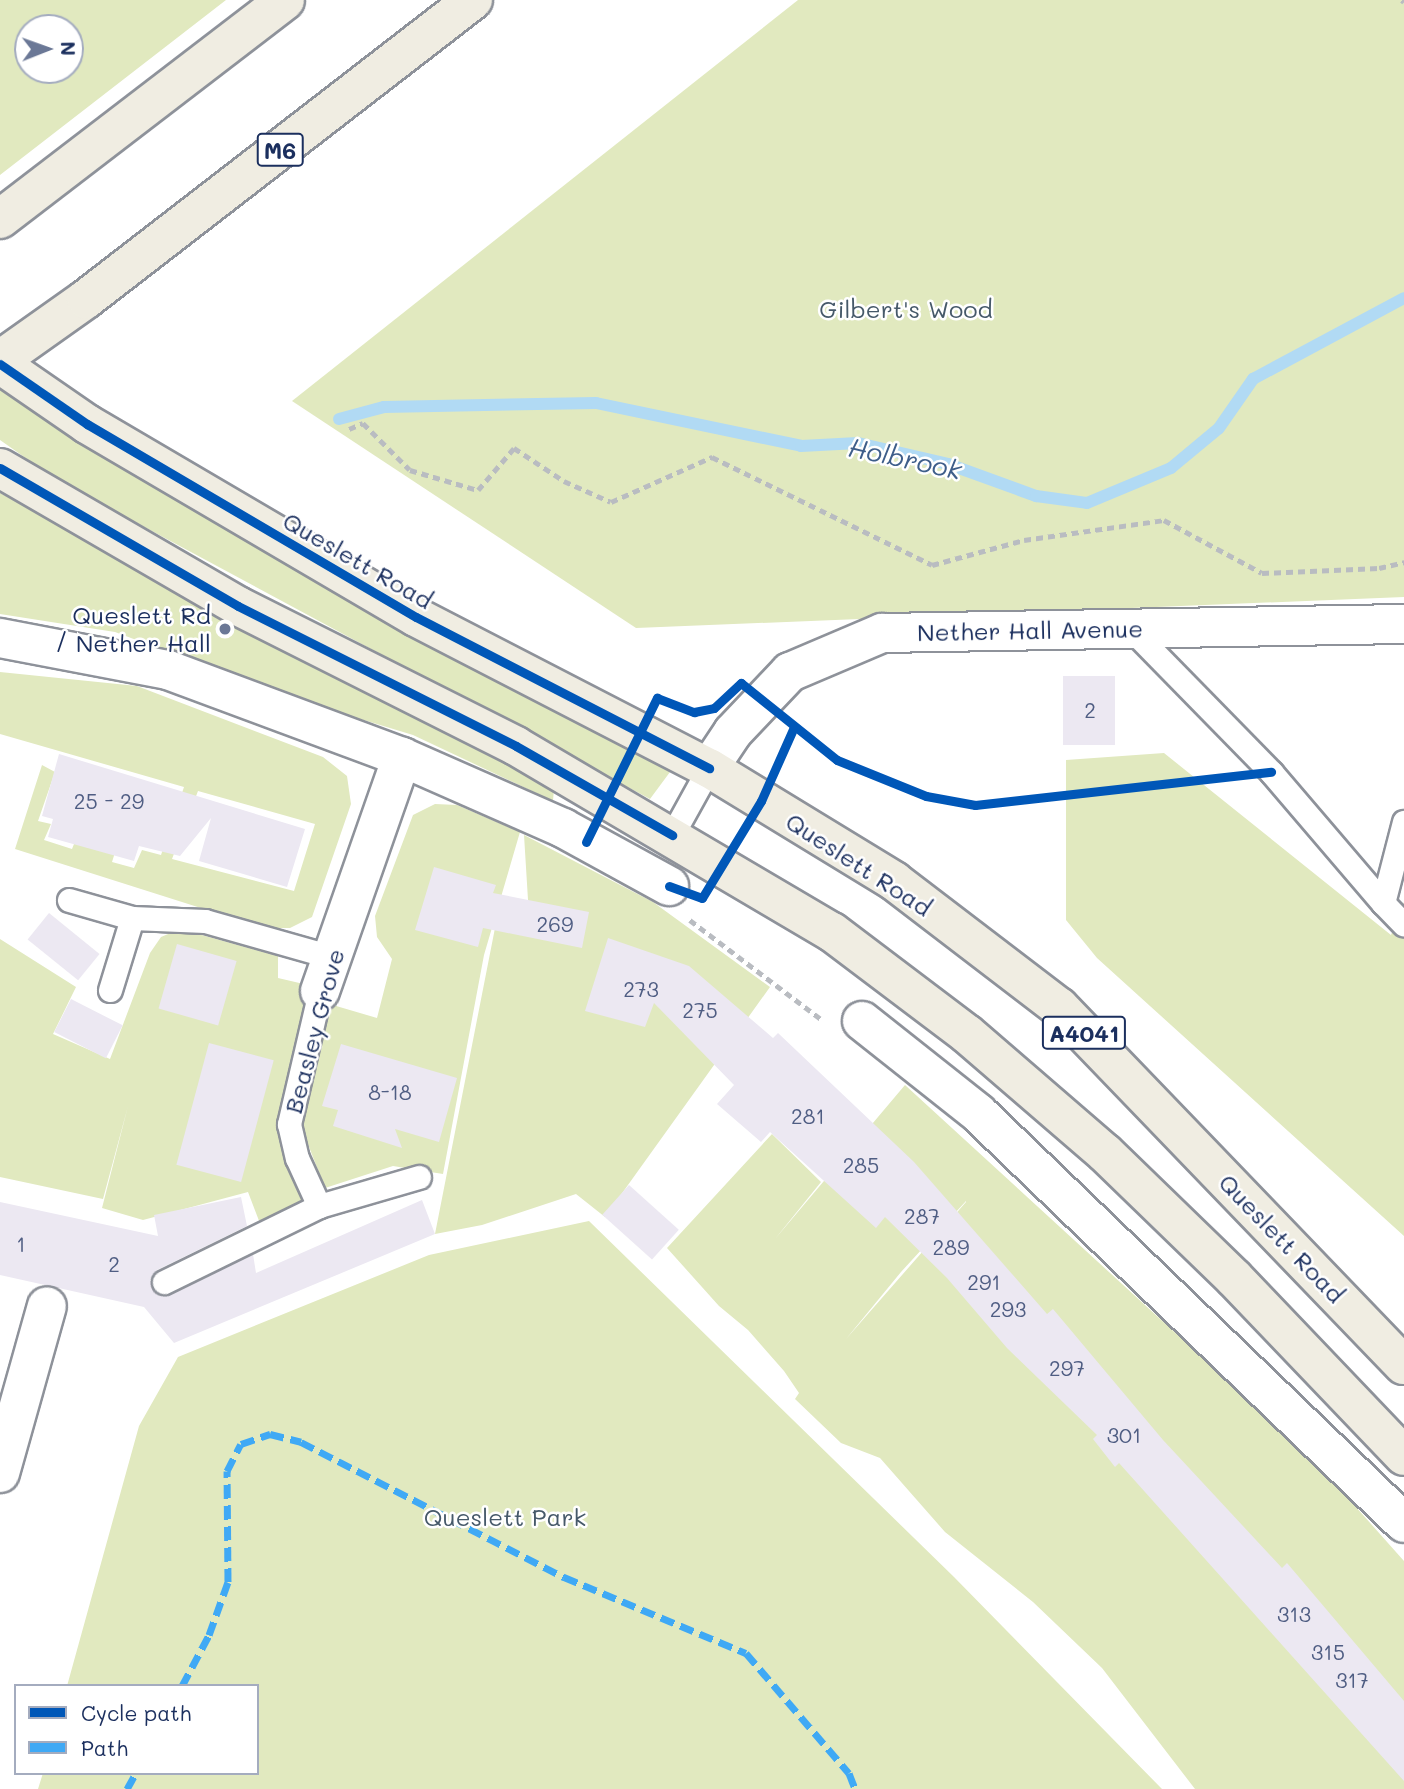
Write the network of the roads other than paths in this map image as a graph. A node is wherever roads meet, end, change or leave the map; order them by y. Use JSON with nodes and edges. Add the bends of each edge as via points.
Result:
{"nodes":[{"id":1,"x":285,"y":0,"type":"edge"},
{"id":2,"x":473,"y":0,"type":"edge"},
{"id":3,"x":1,"y":218,"type":"edge"},
{"id":4,"x":0,"y":362,"type":"edge"},
{"id":5,"x":0,"y":468,"type":"edge"},
{"id":6,"x":1404,"y":624,"type":"edge"},
{"id":7,"x":1130,"y":628,"type":"junction"},
{"id":8,"x":0,"y":638,"type":"edge"},
{"id":9,"x":402,"y":757,"type":"junction"},
{"id":10,"x":709,"y":768,"type":"junction"},
{"id":11,"x":1404,"y":822,"type":"edge"},
{"id":12,"x":672,"y":835,"type":"junction"},
{"id":13,"x":669,"y":886,"type":"road end"},
{"id":14,"x":69,"y":900,"type":"dead end"},
{"id":15,"x":1383,"y":903,"type":"junction"},
{"id":16,"x":132,"y":918,"type":"junction"},
{"id":17,"x":1404,"y":925,"type":"edge"},
{"id":18,"x":326,"y":974,"type":"junction"},
{"id":19,"x":110,"y":990,"type":"dead end"},
{"id":20,"x":862,"y":1021,"type":"road end"},
{"id":21,"x":419,"y":1177,"type":"dead end"},
{"id":22,"x":319,"y":1206,"type":"junction"},
{"id":23,"x":164,"y":1282,"type":"dead end"},
{"id":24,"x":47,"y":1306,"type":"dead end"},
{"id":25,"x":1404,"y":1365,"type":"edge"},
{"id":26,"x":1404,"y":1456,"type":"edge"},
{"id":27,"x":0,"y":1473,"type":"edge"},
{"id":28,"x":1404,"y":1523,"type":"edge"}],
"edges":[{"from":1,"to":3,"type":"highway"},
{"from":2,"to":4,"type":"highway","number":"M6"},
{"from":4,"to":10,"type":"highway","name":"Queslett Road","number":"A4041","via":[[87,424],[416,617]]},
{"from":5,"to":12,"type":"highway","number":"A4041","via":[[238,606],[516,746]]},
{"from":6,"to":7,"type":"street","name":"Nether Hall Avenue"},
{"from":7,"to":10,"type":"street","name":"Nether Hall Avenue","via":[[882,633],[790,672],[733,732]]},
{"from":7,"to":15,"type":"lane","via":[[1271,772]]},
{"from":8,"to":9,"type":"street","via":[[168,670]]},
{"from":9,"to":13,"type":"street","via":[[563,828]]},
{"from":9,"to":18,"type":"street","name":"Beasley Grove"},
{"from":10,"to":12,"type":"lane"},
{"from":10,"to":25,"type":"highway","name":"Queslett Road","number":"A4041","via":[[894,881],[1059,1007]]},
{"from":11,"to":15,"type":"lane"},
{"from":12,"to":26,"type":"highway","number":"A4041","via":[[832,932],[967,1034],[1105,1153],[1234,1278]]},
{"from":14,"to":16,"type":"lane"},
{"from":15,"to":17,"type":"lane"},
{"from":16,"to":18,"type":"lane","via":[[205,921]]},
{"from":16,"to":19,"type":"lane"},
{"from":18,"to":22,"type":"lane","name":"Beasley Grove","via":[[289,1124],[297,1157]]},
{"from":20,"to":28,"type":"street","via":[[978,1113]]},
{"from":21,"to":22,"type":"lane"},
{"from":22,"to":23,"type":"lane"},
{"from":24,"to":27,"type":"street"}]}
